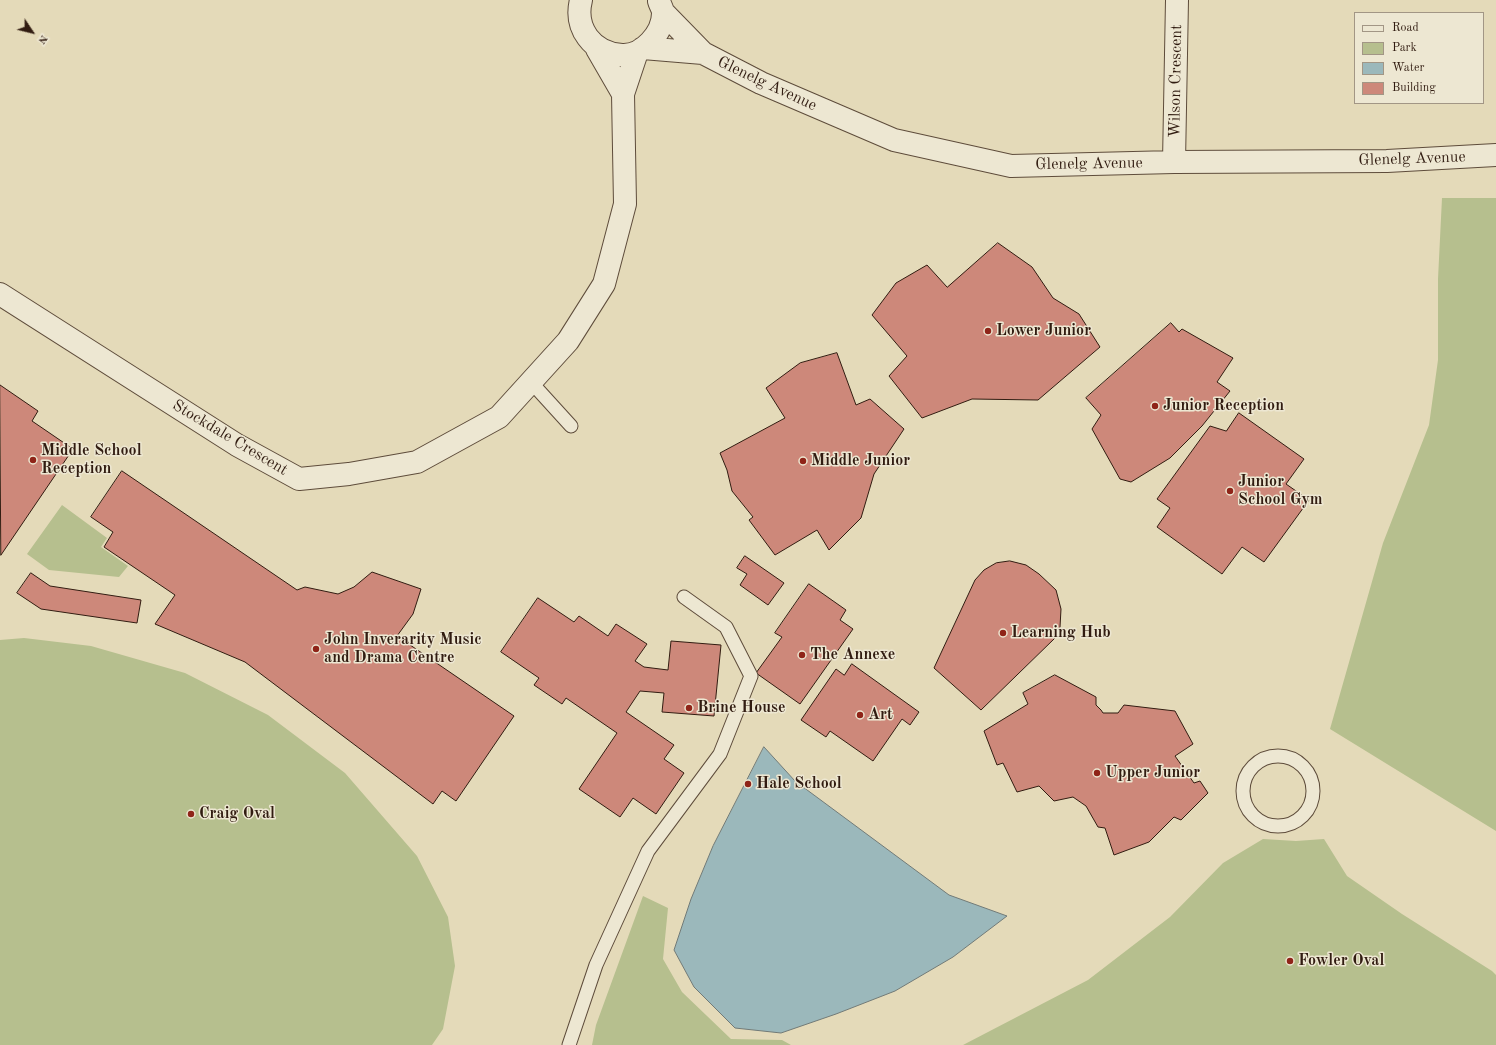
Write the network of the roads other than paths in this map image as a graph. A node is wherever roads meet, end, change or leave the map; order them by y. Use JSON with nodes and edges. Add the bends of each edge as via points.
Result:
{"nodes":[{"id":1,"x":1177,"y":0,"type":"edge"},
{"id":2,"x":578,"y":3,"type":"edge"},
{"id":3,"x":661,"y":6,"type":"edge"},
{"id":4,"x":598,"y":49,"type":"junction"},
{"id":5,"x":640,"y":50,"type":"junction"},
{"id":6,"x":703,"y":53,"type":"junction"},
{"id":7,"x":623,"y":94,"type":"junction"},
{"id":8,"x":1496,"y":155,"type":"edge"},
{"id":9,"x":1174,"y":162,"type":"junction"},
{"id":10,"x":0,"y":294,"type":"edge"},
{"id":11,"x":530,"y":382,"type":"junction"},
{"id":12,"x":572,"y":426,"type":"dead end"},
{"id":13,"x":684,"y":597,"type":"dead end"},
{"id":14,"x":1268,"y":757,"type":"joint"},
{"id":15,"x":569,"y":1045,"type":"edge"}],
"edges":[{"from":1,"to":9,"type":"street","name":"Wilson Crescent"},
{"from":2,"to":4,"type":"street","via":[[578,16],[584,35]]},
{"from":3,"to":5,"type":"street","name":"Glenelg Avenue","via":[[660,28],[649,44]]},
{"from":3,"to":6,"type":"street","name":"Glenelg Avenue"},
{"from":4,"to":5,"type":"street","name":"Glenelg Avenue","via":[[622,55]]},
{"from":4,"to":7,"type":"street","name":"Stockdale Crescent"},
{"from":5,"to":6,"type":"street","name":"Glenelg Avenue"},
{"from":5,"to":7,"type":"street","name":"Stockdale Crescent"},
{"from":6,"to":9,"type":"street","name":"Glenelg Avenue","via":[[761,83],[902,141],[1010,166]]},
{"from":7,"to":11,"type":"street","name":"Stockdale Crescent","via":[[625,204],[604,284],[568,341]]},
{"from":8,"to":9,"type":"street","name":"Glenelg Avenue","via":[[1388,161]]},
{"from":10,"to":11,"type":"street","name":"Stockdale Crescent","via":[[237,445],[299,479],[349,474],[417,462],[499,417]]},
{"from":11,"to":12,"type":"lane"},
{"from":13,"to":15,"type":"lane","via":[[726,627],[751,676],[720,754],[648,851],[596,965]]},
{"from":14,"to":14,"type":"lane","via":[[1291,758],[1302,764],[1309,773],[1313,785],[1310,807],[1303,817],[1282,827],[1270,826],[1251,815],[1242,793],[1249,771]]}]}
